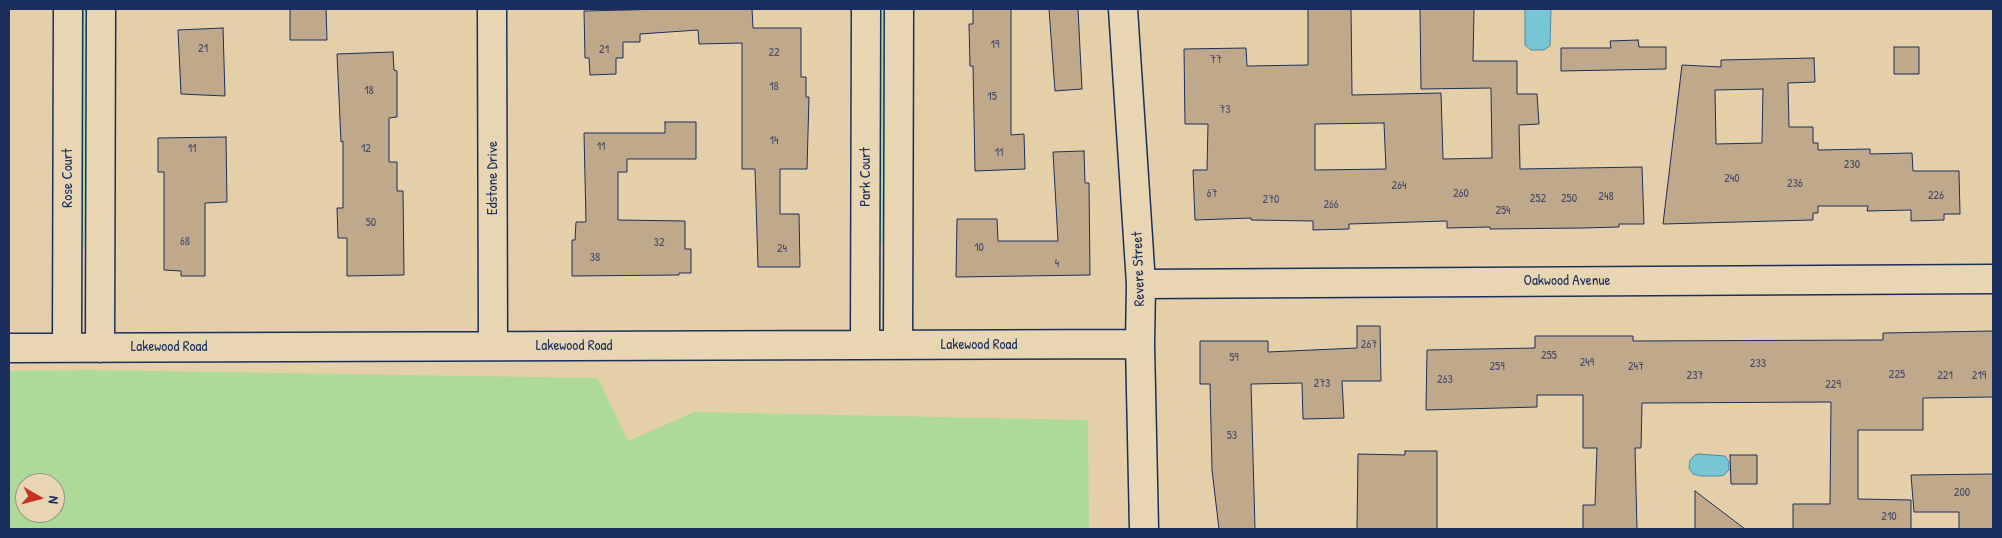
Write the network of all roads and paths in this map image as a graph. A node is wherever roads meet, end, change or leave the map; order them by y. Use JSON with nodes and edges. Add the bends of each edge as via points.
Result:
{"nodes":[{"id":1,"x":68,"y":9,"type":"edge"},
{"id":2,"x":101,"y":9,"type":"edge"},
{"id":3,"x":492,"y":9,"type":"edge"},
{"id":4,"x":866,"y":9,"type":"edge"},
{"id":5,"x":898,"y":9,"type":"edge"},
{"id":6,"x":1123,"y":9,"type":"edge"},
{"id":7,"x":1993,"y":279,"type":"edge"},
{"id":8,"x":1141,"y":284,"type":"junction"},
{"id":9,"x":1140,"y":344,"type":"junction"},
{"id":10,"x":865,"y":345,"type":"junction"},
{"id":11,"x":898,"y":345,"type":"junction"},
{"id":12,"x":493,"y":346,"type":"junction"},
{"id":13,"x":9,"y":348,"type":"edge"},
{"id":14,"x":67,"y":348,"type":"junction"},
{"id":15,"x":100,"y":348,"type":"junction"},
{"id":16,"x":1144,"y":529,"type":"edge"}],
"edges":[{"from":1,"to":14,"type":"street","name":"Rose Court"},
{"from":2,"to":15,"type":"street"},
{"from":3,"to":12,"type":"street","name":"Edstone Drive"},
{"from":4,"to":10,"type":"street","name":"Park Court"},
{"from":5,"to":11,"type":"street"},
{"from":6,"to":8,"type":"street","name":"Revere Street"},
{"from":7,"to":8,"type":"street","name":"Oakwood Avenue"},
{"from":8,"to":9,"type":"street","name":"Revere Street"},
{"from":9,"to":11,"type":"street","name":"Lakewood Road"},
{"from":9,"to":16,"type":"street","name":"Revere Street"},
{"from":10,"to":11,"type":"street","name":"Lakewood Road"},
{"from":10,"to":12,"type":"street","name":"Lakewood Road"},
{"from":12,"to":15,"type":"street","name":"Lakewood Road"},
{"from":13,"to":14,"type":"street","name":"Lakewood Road"},
{"from":14,"to":15,"type":"street","name":"Lakewood Road"}]}
